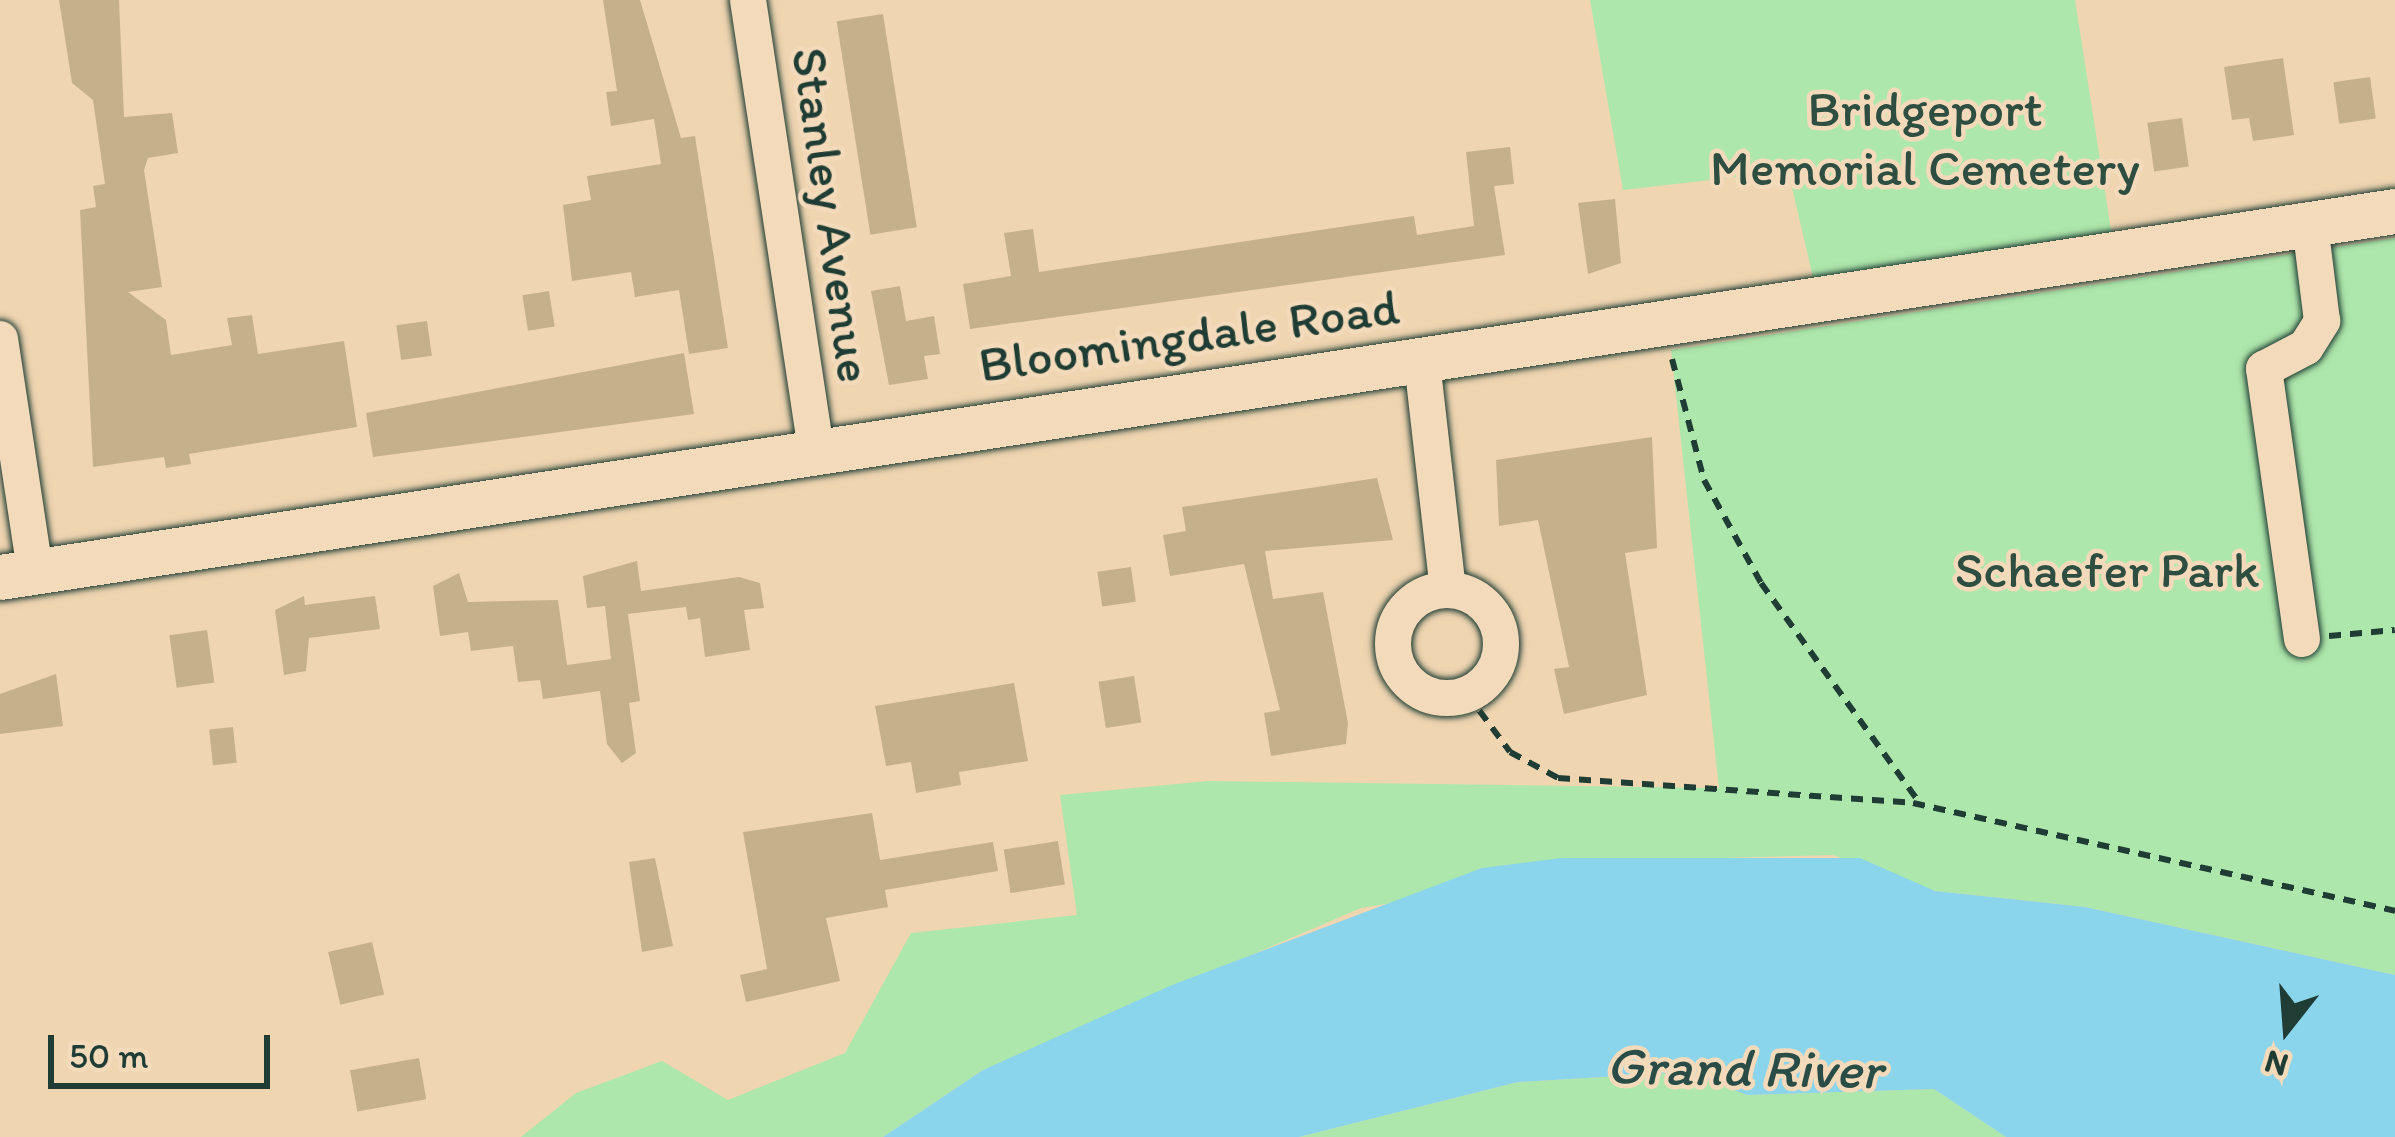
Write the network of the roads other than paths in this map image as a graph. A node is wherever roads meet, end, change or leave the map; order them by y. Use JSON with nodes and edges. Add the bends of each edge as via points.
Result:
{"nodes":[{"id":1,"x":748,"y":0,"type":"edge"},
{"id":2,"x":2395,"y":212,"type":"edge"},
{"id":3,"x":2310,"y":224,"type":"junction"},
{"id":4,"x":0,"y":340,"type":"edge"},
{"id":5,"x":1422,"y":362,"type":"junction"},
{"id":6,"x":814,"y":446,"type":"junction"},
{"id":7,"x":17,"y":574,"type":"edge"},
{"id":8,"x":1448,"y":590,"type":"junction"},
{"id":9,"x":2302,"y":639,"type":"road end"}],
"edges":[{"from":1,"to":6,"type":"street","name":"Stanley Avenue"},
{"from":2,"to":3,"type":"main road","name":"Bloomingdale Road"},
{"from":3,"to":5,"type":"main road","name":"Bloomingdale Road"},
{"from":3,"to":9,"type":"street","via":[[2322,321],[2306,347],[2264,369]]},
{"from":4,"to":7,"type":"street"},
{"from":5,"to":6,"type":"main road","name":"Bloomingdale Road"},
{"from":5,"to":8,"type":"street"},
{"from":6,"to":7,"type":"main road","name":"Bloomingdale Road"},
{"from":8,"to":8,"type":"street","via":[[1413,602],[1394,652],[1416,688],[1467,694],[1494,672],[1499,628],[1488,608]]}]}
